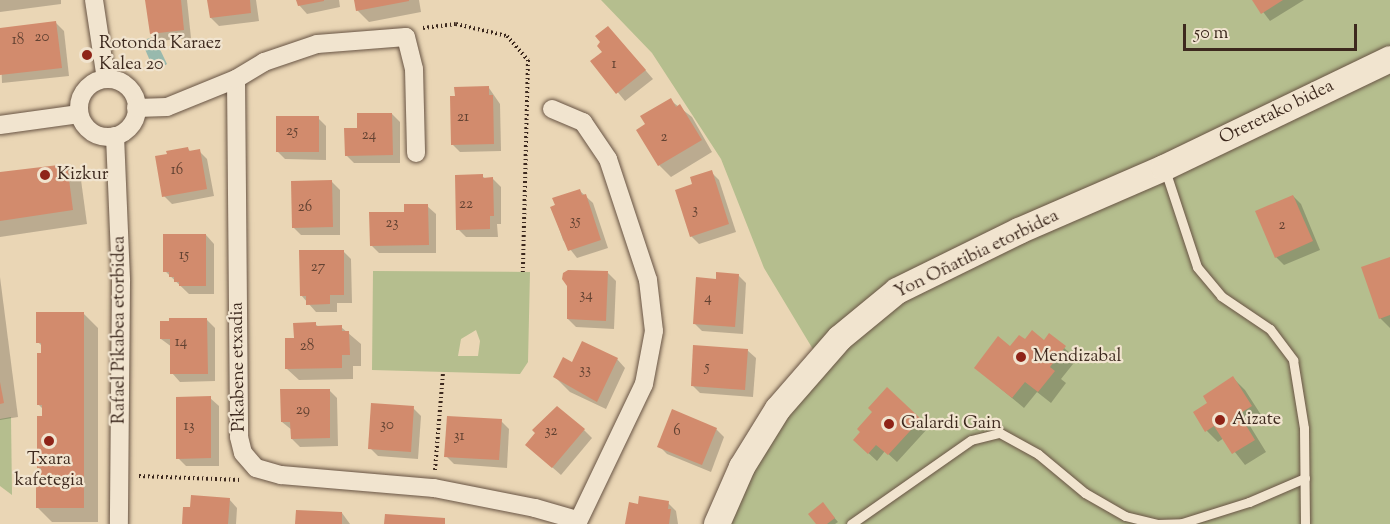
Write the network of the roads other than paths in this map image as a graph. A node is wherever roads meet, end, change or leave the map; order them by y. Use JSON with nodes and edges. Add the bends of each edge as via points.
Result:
{"nodes":[{"id":1,"x":94,"y":0,"type":"edge"},
{"id":2,"x":1390,"y":59,"type":"edge"},
{"id":3,"x":106,"y":79,"type":"junction"},
{"id":4,"x":236,"y":80,"type":"junction"},
{"id":5,"x":136,"y":108,"type":"junction"},
{"id":6,"x":552,"y":109,"type":"dead end"},
{"id":7,"x":79,"y":114,"type":"junction"},
{"id":8,"x":0,"y":125,"type":"edge"},
{"id":9,"x":115,"y":136,"type":"junction"},
{"id":10,"x":416,"y":153,"type":"dead end"},
{"id":11,"x":1164,"y":168,"type":"junction"},
{"id":12,"x":1305,"y":478,"type":"junction"},
{"id":13,"x":577,"y":522,"type":"edge"},
{"id":14,"x":120,"y":524,"type":"edge"},
{"id":15,"x":717,"y":524,"type":"edge"},
{"id":16,"x":851,"y":524,"type":"edge"},
{"id":17,"x":1305,"y":524,"type":"edge"}],
"edges":[{"from":1,"to":3,"type":"street"},
{"from":2,"to":11,"type":"main road","name":"Oreretako bidea"},
{"from":3,"to":5,"type":"street","via":[[124,84]]},
{"from":3,"to":7,"type":"street","via":[[85,90]]},
{"from":4,"to":5,"type":"street","via":[[166,107]]},
{"from":4,"to":10,"type":"street","via":[[264,62],[317,44],[406,37],[414,69]]},
{"from":4,"to":13,"type":"street","name":"Pikabene etxadia","via":[[239,437],[243,453],[256,468],[281,475],[434,488],[535,508]]},
{"from":5,"to":9,"type":"street","via":[[130,125]]},
{"from":6,"to":13,"type":"street","via":[[584,122],[608,159],[648,280],[654,331],[644,384]]},
{"from":7,"to":8,"type":"street"},
{"from":7,"to":9,"type":"street","via":[[89,130]]},
{"from":9,"to":14,"type":"street","name":"Rafael Pikabea etorbidea","via":[[121,281]]},
{"from":11,"to":12,"type":"lane","via":[[1197,267],[1221,296],[1270,328],[1293,360],[1304,428]]},
{"from":11,"to":15,"type":"main road","name":"Yon Oñatibia etorbidea","via":[[1019,231],[897,291],[840,338],[778,409],[742,467]]},
{"from":12,"to":16,"type":"lane","via":[[1250,502],[1182,523],[1157,524],[1125,516],[1105,505],[1038,454],[1000,433],[971,440]]},
{"from":12,"to":17,"type":"lane"}]}
